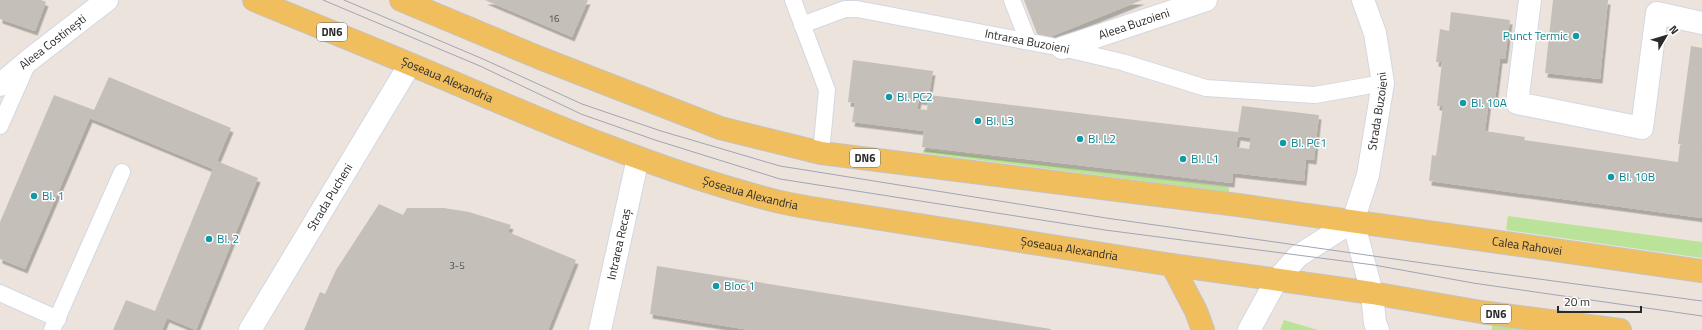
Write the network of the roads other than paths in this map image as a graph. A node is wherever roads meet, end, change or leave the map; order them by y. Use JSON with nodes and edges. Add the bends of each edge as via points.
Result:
{"nodes":[{"id":1,"x":107,"y":0,"type":"edge"},
{"id":2,"x":254,"y":0,"type":"edge"},
{"id":3,"x":401,"y":0,"type":"edge"},
{"id":4,"x":793,"y":0,"type":"edge"},
{"id":5,"x":1012,"y":0,"type":"edge"},
{"id":6,"x":1206,"y":0,"type":"edge"},
{"id":7,"x":1363,"y":0,"type":"edge"},
{"id":8,"x":1530,"y":0,"type":"edge"},
{"id":9,"x":1702,"y":23,"type":"edge"},
{"id":10,"x":802,"y":24,"type":"junction"},
{"id":11,"x":1028,"y":41,"type":"junction"},
{"id":12,"x":1062,"y":48,"type":"junction"},
{"id":13,"x":28,"y":61,"type":"junction"},
{"id":14,"x":410,"y":64,"type":"junction"},
{"id":15,"x":1383,"y":83,"type":"junction"},
{"id":16,"x":0,"y":85,"type":"edge"},
{"id":17,"x":0,"y":126,"type":"edge"},
{"id":18,"x":822,"y":153,"type":"junction"},
{"id":19,"x":638,"y":158,"type":"junction"},
{"id":20,"x":122,"y":172,"type":"dead end"},
{"id":21,"x":1352,"y":221,"type":"junction"},
{"id":22,"x":1172,"y":265,"type":"junction"},
{"id":23,"x":1702,"y":271,"type":"edge"},
{"id":24,"x":1276,"y":281,"type":"junction"},
{"id":25,"x":0,"y":293,"type":"edge"},
{"id":26,"x":1372,"y":294,"type":"junction"},
{"id":27,"x":55,"y":324,"type":"edge"},
{"id":28,"x":1375,"y":328,"type":"edge"},
{"id":29,"x":250,"y":330,"type":"edge"},
{"id":30,"x":600,"y":330,"type":"edge"},
{"id":31,"x":1203,"y":330,"type":"edge"},
{"id":32,"x":1249,"y":330,"type":"edge"},
{"id":33,"x":1620,"y":330,"type":"edge"}],
"edges":[{"from":1,"to":13,"type":"street","name":"Aleea Costinești"},
{"from":2,"to":14,"type":"main road","name":"Șoseaua Alexandria","number":"DN6"},
{"from":3,"to":18,"type":"main road","number":"DN6","via":[[540,58],[720,128]]},
{"from":4,"to":10,"type":"lane"},
{"from":5,"to":11,"type":"lane"},
{"from":6,"to":12,"type":"street","name":"Aleea Buzoieni"},
{"from":7,"to":15,"type":"street","name":"Strada Buzoieni","via":[[1375,33]]},
{"from":8,"to":9,"type":"street","via":[[1517,103],[1642,128],[1657,12]]},
{"from":10,"to":11,"type":"lane","name":"Intrarea Buzoieni","via":[[845,9],[857,9]]},
{"from":10,"to":18,"type":"lane","via":[[827,90]]},
{"from":11,"to":12,"type":"lane","name":"Intrarea Buzoieni"},
{"from":12,"to":15,"type":"lane","name":"Intrarea Buzoieni","via":[[1122,62],[1206,88],[1315,95]]},
{"from":13,"to":16,"type":"street","name":"Aleea Costinești"},
{"from":13,"to":17,"type":"lane"},
{"from":14,"to":19,"type":"main road","name":"Șoseaua Alexandria","number":"DN6"},
{"from":14,"to":29,"type":"street","name":"Strada Pucheni"},
{"from":15,"to":21,"type":"street","name":"Strada Buzoieni","via":[[1368,175]]},
{"from":18,"to":21,"type":"main road","number":"DN6"},
{"from":19,"to":22,"type":"main road","name":"Șoseaua Alexandria","number":"DN6","via":[[707,182],[774,201]]},
{"from":19,"to":30,"type":"street","name":"Intrarea Recaș"},
{"from":20,"to":27,"type":"lane"},
{"from":21,"to":23,"type":"main road","name":"Calea Rahovei","number":"DN6"},
{"from":21,"to":24,"type":"street","via":[[1298,256]]},
{"from":21,"to":26,"type":"street"},
{"from":22,"to":24,"type":"main road","name":"Șoseaua Alexandria","number":"DN6"},
{"from":22,"to":31,"type":"main road"},
{"from":24,"to":26,"type":"main road","number":"DN6"},
{"from":24,"to":32,"type":"street"},
{"from":25,"to":27,"type":"lane"},
{"from":26,"to":28,"type":"street"},
{"from":26,"to":33,"type":"main road","number":"DN6","via":[[1481,312]]}]}
